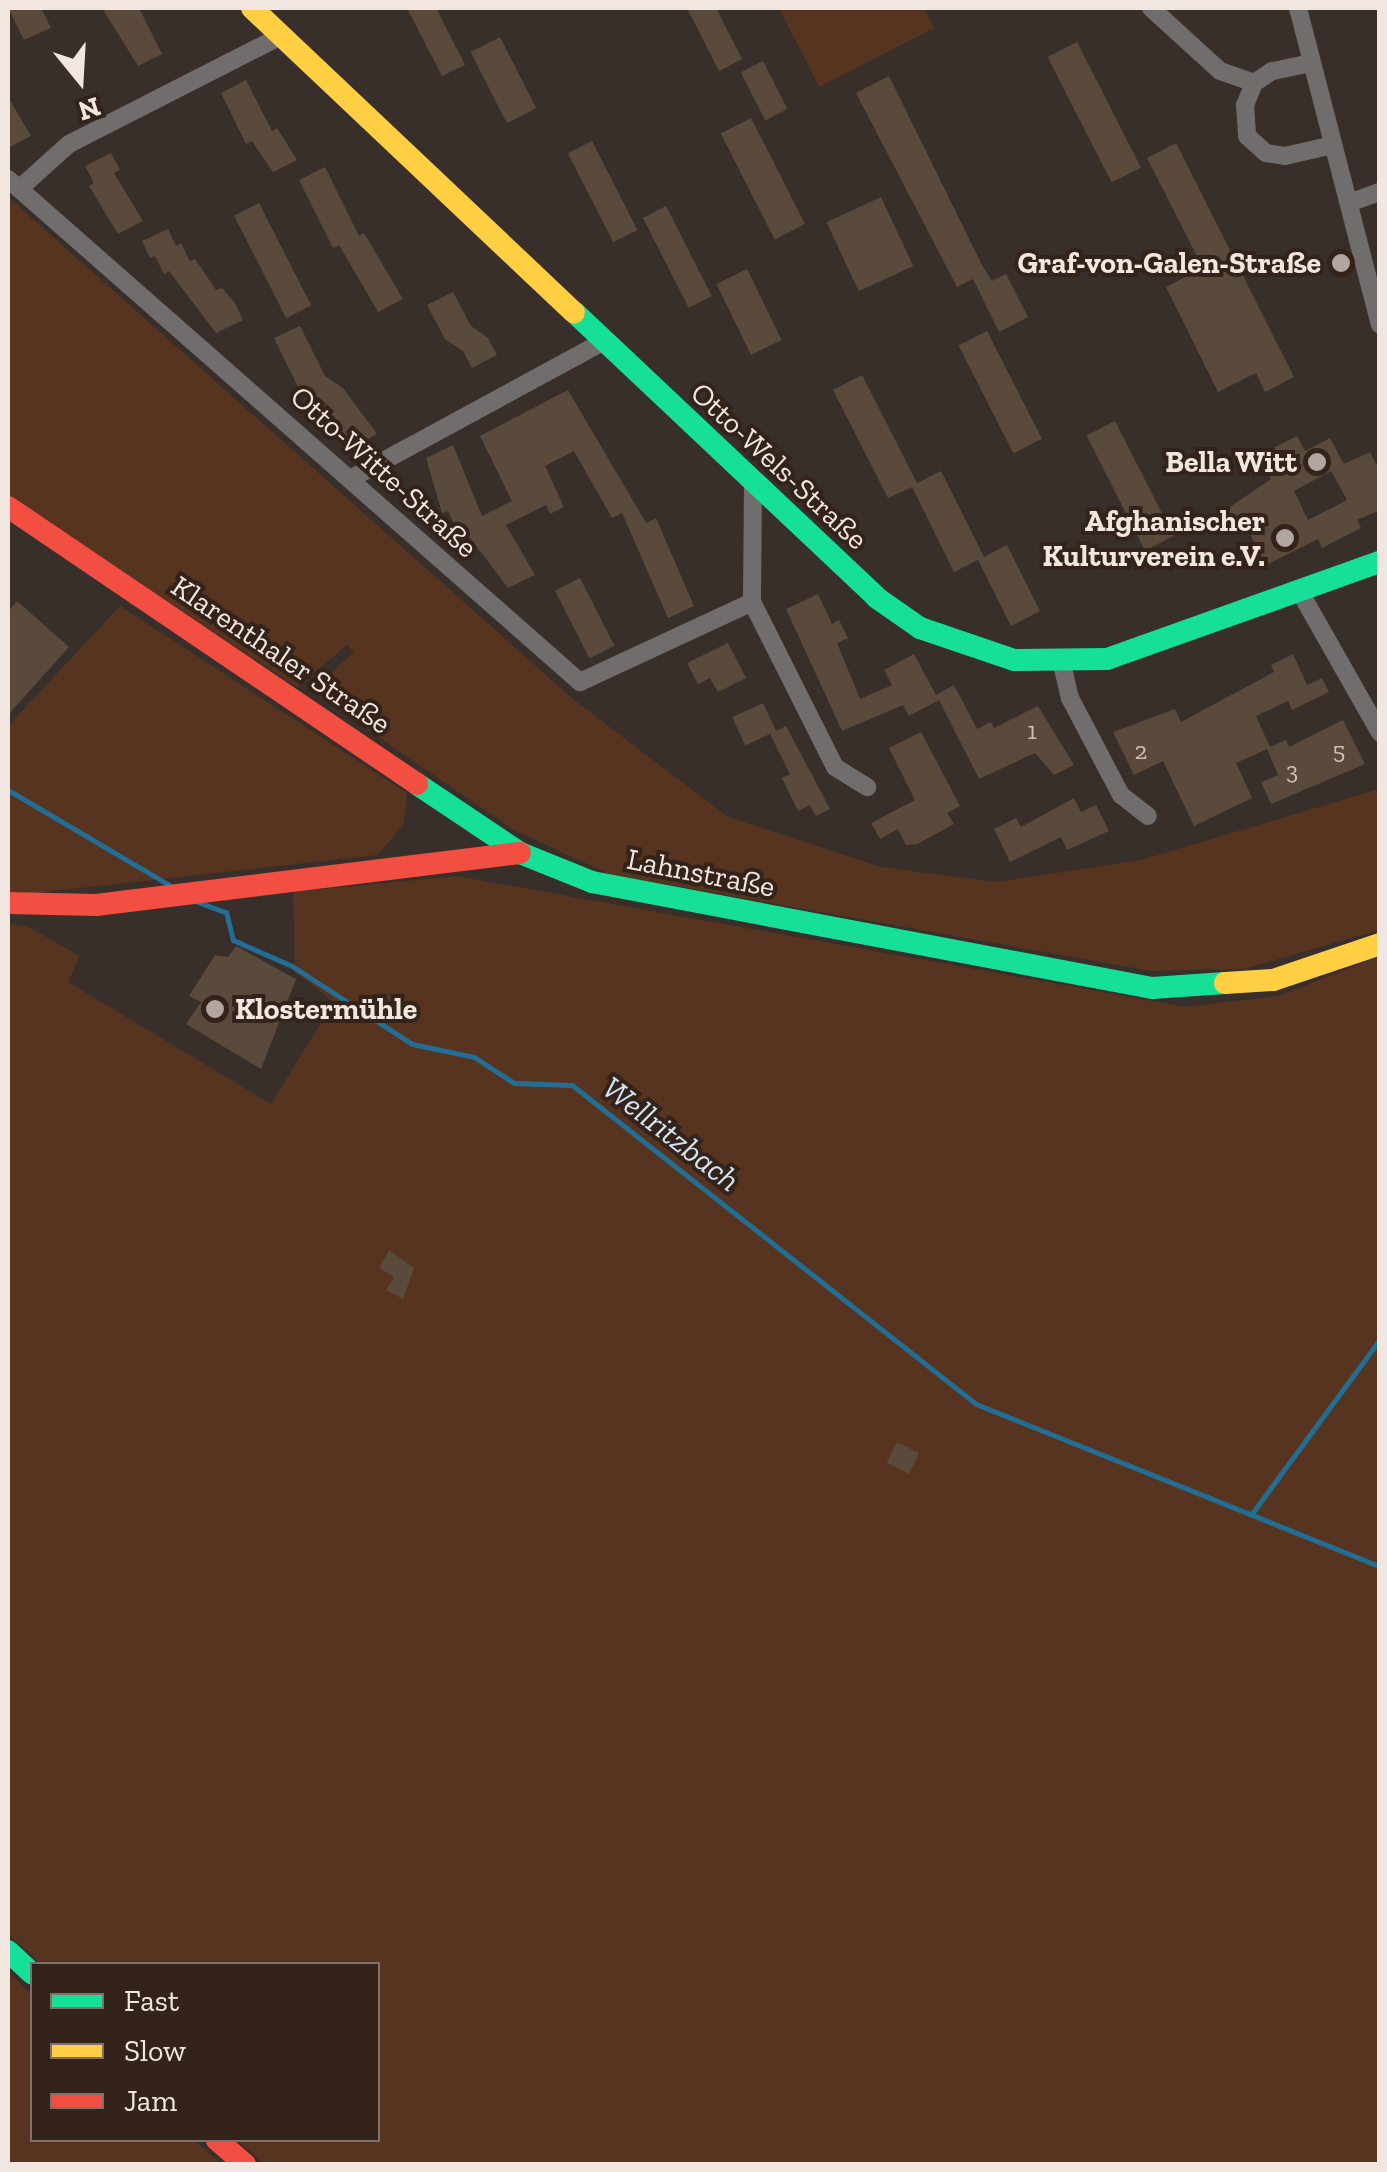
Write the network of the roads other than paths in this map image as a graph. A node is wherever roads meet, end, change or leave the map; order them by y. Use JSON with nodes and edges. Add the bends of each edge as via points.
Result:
{"nodes":[{"id":1,"x":252,"y":8,"type":"edge"},
{"id":2,"x":1151,"y":8,"type":"edge"},
{"id":3,"x":1298,"y":8,"type":"edge"},
{"id":4,"x":279,"y":37,"type":"junction"},
{"id":5,"x":1311,"y":63,"type":"junction"},
{"id":6,"x":1254,"y":83,"type":"junction"},
{"id":7,"x":1333,"y":145,"type":"junction"},
{"id":8,"x":13,"y":184,"type":"edge"},
{"id":9,"x":1380,"y":192,"type":"edge"},
{"id":10,"x":1349,"y":203,"type":"junction"},
{"id":11,"x":1380,"y":324,"type":"edge"},
{"id":12,"x":603,"y":342,"type":"junction"},
{"id":13,"x":352,"y":478,"type":"junction"},
{"id":14,"x":753,"y":483,"type":"junction"},
{"id":15,"x":8,"y":508,"type":"edge"},
{"id":16,"x":1380,"y":562,"type":"edge"},
{"id":17,"x":1300,"y":592,"type":"junction"},
{"id":18,"x":752,"y":602,"type":"junction"},
{"id":19,"x":1062,"y":664,"type":"junction"},
{"id":20,"x":1380,"y":733,"type":"edge"},
{"id":21,"x":867,"y":787,"type":"dead end"},
{"id":22,"x":1148,"y":816,"type":"dead end"},
{"id":23,"x":520,"y":853,"type":"junction"},
{"id":24,"x":8,"y":904,"type":"edge"},
{"id":25,"x":1380,"y":944,"type":"edge"},
{"id":26,"x":8,"y":1950,"type":"edge"},
{"id":27,"x":30,"y":1971,"type":"edge"},
{"id":28,"x":219,"y":2142,"type":"edge"},
{"id":29,"x":245,"y":2164,"type":"edge"}],
"edges":[{"from":1,"to":4,"type":"street","name":"Otto-Wels-Straße"},
{"from":2,"to":6,"type":"street","via":[[1220,71]]},
{"from":3,"to":5,"type":"street"},
{"from":4,"to":8,"type":"street","via":[[69,144]]},
{"from":4,"to":12,"type":"street","name":"Otto-Wels-Straße"},
{"from":5,"to":6,"type":"street","via":[[1272,71]]},
{"from":5,"to":7,"type":"street"},
{"from":6,"to":7,"type":"street","via":[[1245,116],[1251,143],[1285,156]]},
{"from":7,"to":10,"type":"street"},
{"from":8,"to":13,"type":"street","name":"Otto-Witte-Straße"},
{"from":9,"to":10,"type":"street"},
{"from":10,"to":11,"type":"street"},
{"from":12,"to":13,"type":"street"},
{"from":12,"to":14,"type":"street","name":"Otto-Wels-Straße"},
{"from":13,"to":18,"type":"street","name":"Otto-Witte-Straße","via":[[580,682]]},
{"from":14,"to":18,"type":"street"},
{"from":14,"to":19,"type":"street","name":"Otto-Wels-Straße","via":[[877,598],[920,628],[990,656]]},
{"from":15,"to":23,"type":"street","name":"Klarenthaler Straße"},
{"from":16,"to":17,"type":"street","name":"Otto-Wels-Straße"},
{"from":17,"to":19,"type":"street","name":"Otto-Wels-Straße","via":[[1152,648]]},
{"from":17,"to":20,"type":"street"},
{"from":18,"to":21,"type":"street","via":[[834,766]]},
{"from":19,"to":22,"type":"street","via":[[1070,698],[1121,795]]},
{"from":23,"to":24,"type":"street","name":"Lahnstraße","via":[[68,907]]},
{"from":23,"to":25,"type":"street","name":"Lahnstraße","via":[[613,887],[1152,988],[1272,980]]},
{"from":26,"to":27,"type":"street"},
{"from":28,"to":29,"type":"street"}]}
